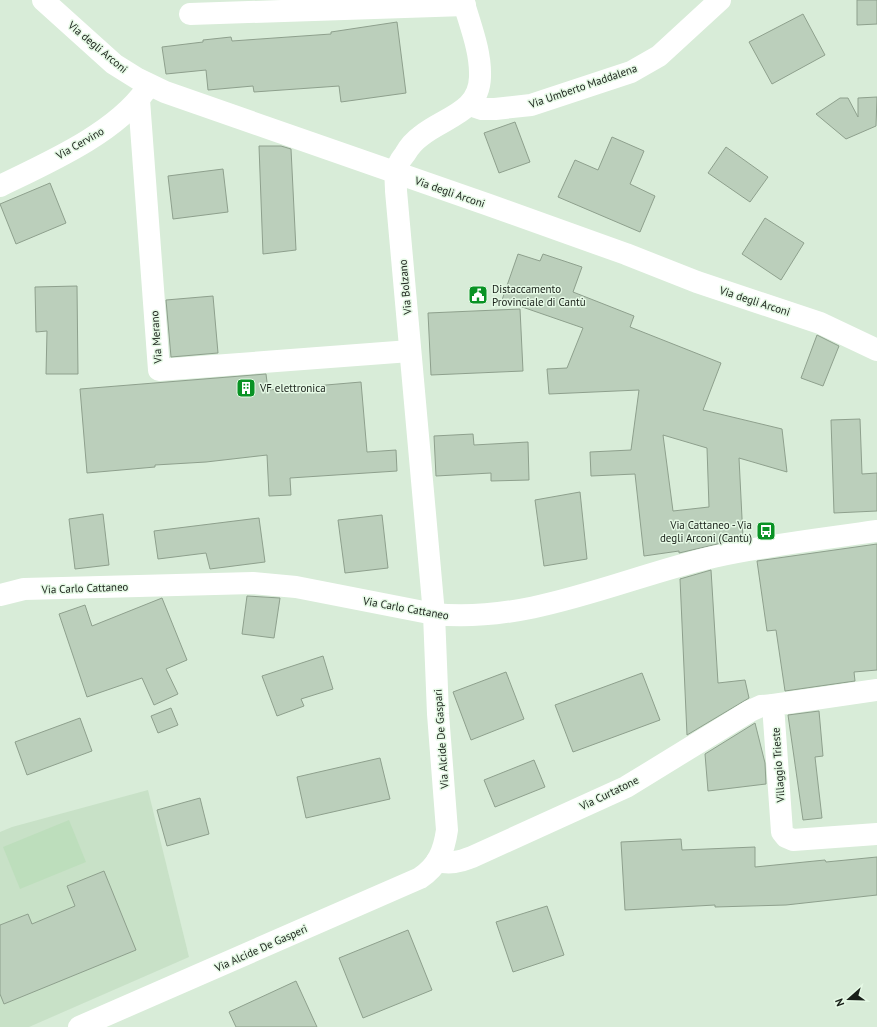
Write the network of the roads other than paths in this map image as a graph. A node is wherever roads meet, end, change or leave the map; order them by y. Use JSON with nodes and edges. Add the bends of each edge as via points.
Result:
{"nodes":[{"id":1,"x":43,"y":0,"type":"edge"},
{"id":2,"x":720,"y":0,"type":"edge"},
{"id":3,"x":464,"y":3,"type":"edge"},
{"id":4,"x":190,"y":14,"type":"dead end"},
{"id":5,"x":144,"y":92,"type":"junction"},
{"id":6,"x":470,"y":105,"type":"junction"},
{"id":7,"x":396,"y":172,"type":"junction"},
{"id":8,"x":0,"y":186,"type":"edge"},
{"id":9,"x":877,"y":350,"type":"edge"},
{"id":10,"x":410,"y":351,"type":"junction"},
{"id":11,"x":877,"y":531,"type":"edge"},
{"id":12,"x":0,"y":595,"type":"edge"},
{"id":13,"x":434,"y":614,"type":"junction"},
{"id":14,"x":877,"y":690,"type":"edge"},
{"id":15,"x":773,"y":705,"type":"junction"},
{"id":16,"x":877,"y":834,"type":"edge"},
{"id":17,"x":437,"y":861,"type":"junction"},
{"id":18,"x":79,"y":1027,"type":"edge"}],
"edges":[{"from":1,"to":5,"type":"street","name":"Via degli Arconi"},
{"from":2,"to":6,"type":"street","name":"Via Umberto Maddalena","via":[[660,56],[631,72],[531,105],[482,109]]},
{"from":3,"to":4,"type":"street"},
{"from":3,"to":6,"type":"street","via":[[480,59],[477,94]]},
{"from":5,"to":7,"type":"street","name":"Via degli Arconi","via":[[176,96]]},
{"from":5,"to":8,"type":"street","name":"Via Cervino","via":[[108,127]]},
{"from":5,"to":10,"type":"street","name":"Via Merano","via":[[159,370]]},
{"from":6,"to":7,"type":"street","name":"Via Bolzano","via":[[420,136],[409,147]]},
{"from":7,"to":9,"type":"street","name":"Via degli Arconi","via":[[697,282],[820,323]]},
{"from":7,"to":10,"type":"street","name":"Via Bolzano"},
{"from":10,"to":13,"type":"street","name":"Via Bolzano"},
{"from":11,"to":13,"type":"street","name":"Via Carlo Cattaneo","via":[[788,543],[713,557],[649,574],[589,594],[501,613],[453,616]]},
{"from":12,"to":13,"type":"street","name":"Via Carlo Cattaneo","via":[[24,589],[253,583],[296,586]]},
{"from":13,"to":17,"type":"street","name":"Via Alcide De Gaspari","via":[[438,714],[448,830],[445,845]]},
{"from":14,"to":15,"type":"street"},
{"from":15,"to":16,"type":"street","name":"Villaggio Trieste","via":[[782,832],[786,837],[793,840]]},
{"from":15,"to":17,"type":"street","name":"Via Curtatone","via":[[750,710],[626,787],[472,858],[448,864]]},
{"from":17,"to":18,"type":"street","name":"Via Alcide De Gasperi","via":[[420,878]]}]}
